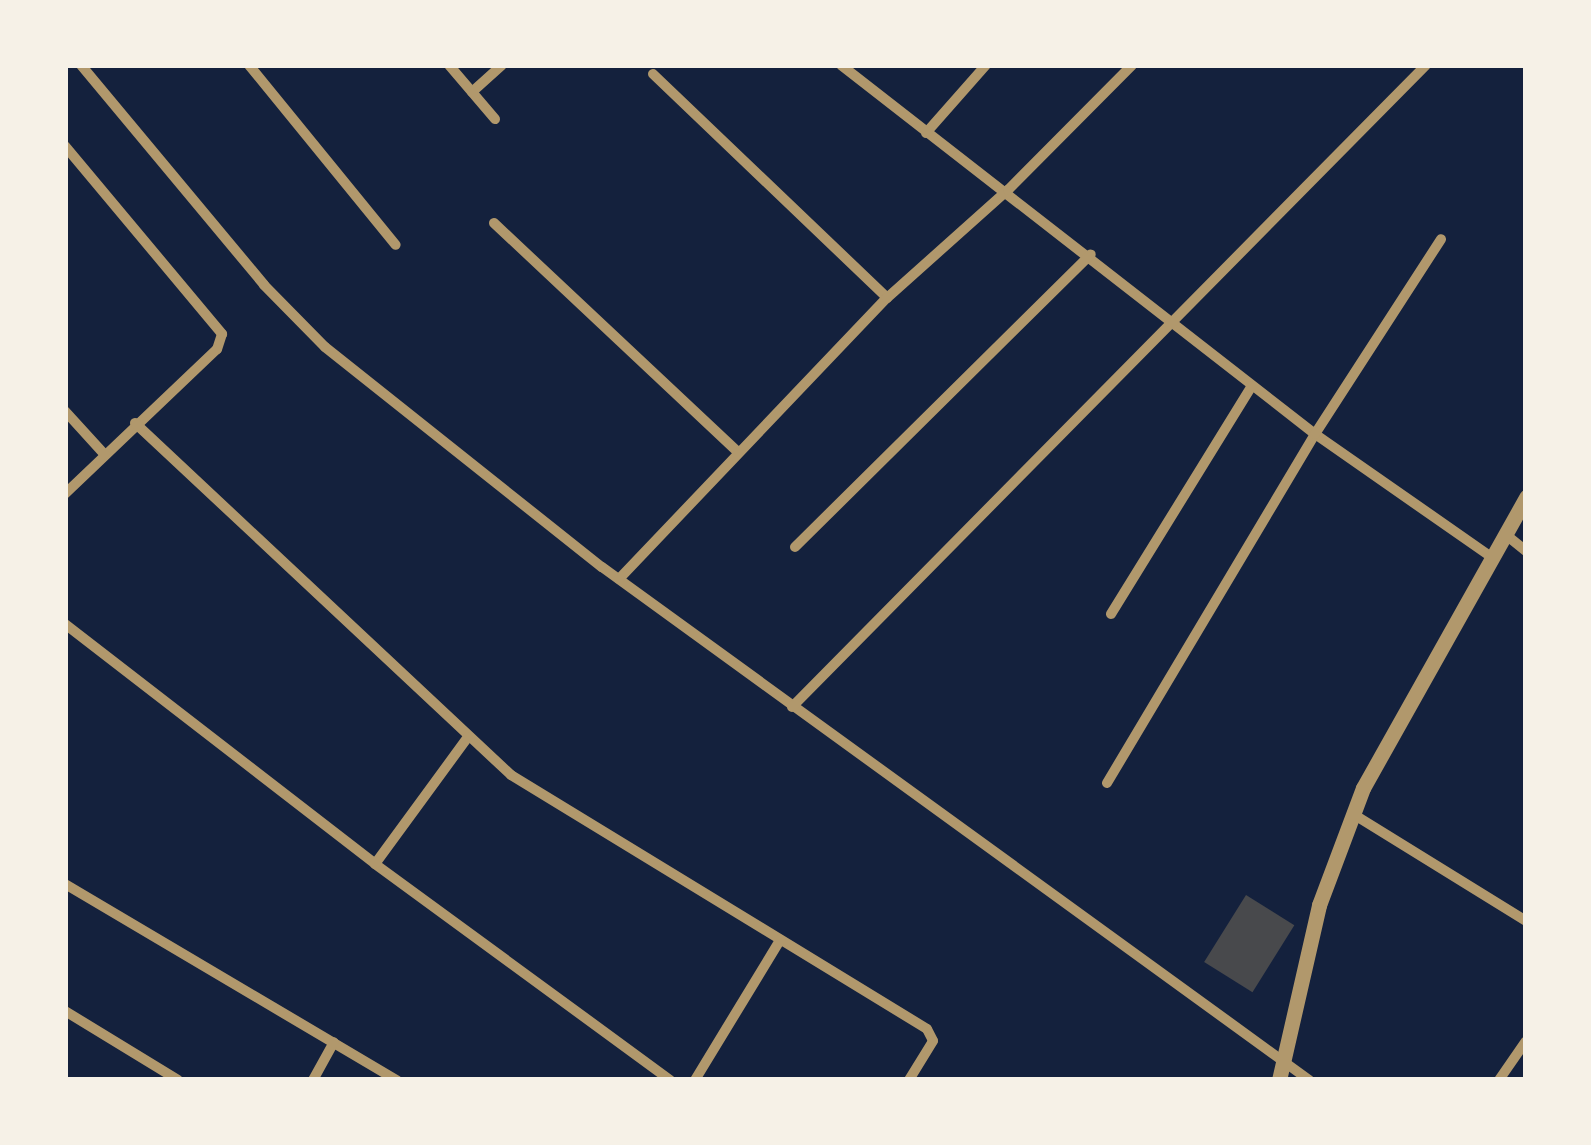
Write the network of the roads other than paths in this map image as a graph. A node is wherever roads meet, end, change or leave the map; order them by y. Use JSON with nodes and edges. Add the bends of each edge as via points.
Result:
{"nodes":[{"id":1,"x":81,"y":65,"type":"edge"},
{"id":2,"x":249,"y":65,"type":"edge"},
{"id":3,"x":448,"y":65,"type":"edge"},
{"id":4,"x":502,"y":65,"type":"edge"},
{"id":5,"x":841,"y":65,"type":"edge"},
{"id":6,"x":986,"y":65,"type":"edge"},
{"id":7,"x":1132,"y":65,"type":"edge"},
{"id":8,"x":1426,"y":65,"type":"edge"},
{"id":9,"x":653,"y":74,"type":"dead end"},
{"id":10,"x":472,"y":92,"type":"junction"},
{"id":11,"x":495,"y":119,"type":"dead end"},
{"id":12,"x":926,"y":132,"type":"junction"},
{"id":13,"x":65,"y":146,"type":"edge"},
{"id":14,"x":1008,"y":190,"type":"junction"},
{"id":15,"x":494,"y":223,"type":"dead end"},
{"id":16,"x":1441,"y":239,"type":"dead end"},
{"id":17,"x":396,"y":245,"type":"dead end"},
{"id":18,"x":1091,"y":254,"type":"junction"},
{"id":19,"x":887,"y":298,"type":"junction"},
{"id":20,"x":1171,"y":321,"type":"junction"},
{"id":21,"x":1252,"y":386,"type":"junction"},
{"id":22,"x":65,"y":411,"type":"edge"},
{"id":23,"x":135,"y":424,"type":"junction"},
{"id":24,"x":1315,"y":434,"type":"junction"},
{"id":25,"x":736,"y":450,"type":"junction"},
{"id":26,"x":105,"y":456,"type":"junction"},
{"id":27,"x":65,"y":494,"type":"edge"},
{"id":28,"x":1526,"y":498,"type":"edge"},
{"id":29,"x":1505,"y":534,"type":"junction"},
{"id":30,"x":795,"y":547,"type":"dead end"},
{"id":31,"x":1526,"y":551,"type":"edge"},
{"id":32,"x":1492,"y":557,"type":"junction"},
{"id":33,"x":619,"y":579,"type":"junction"},
{"id":34,"x":1111,"y":614,"type":"dead end"},
{"id":35,"x":65,"y":624,"type":"edge"},
{"id":36,"x":792,"y":707,"type":"junction"},
{"id":37,"x":468,"y":736,"type":"junction"},
{"id":38,"x":1107,"y":782,"type":"dead end"},
{"id":39,"x":1353,"y":814,"type":"junction"},
{"id":40,"x":375,"y":864,"type":"junction"},
{"id":41,"x":65,"y":884,"type":"edge"},
{"id":42,"x":1526,"y":921,"type":"edge"},
{"id":43,"x":780,"y":940,"type":"junction"},
{"id":44,"x":65,"y":1011,"type":"edge"},
{"id":45,"x":1526,"y":1041,"type":"edge"},
{"id":46,"x":334,"y":1042,"type":"junction"},
{"id":47,"x":1283,"y":1061,"type":"junction"},
{"id":48,"x":178,"y":1080,"type":"edge"},
{"id":49,"x":313,"y":1080,"type":"edge"},
{"id":50,"x":396,"y":1080,"type":"edge"},
{"id":51,"x":670,"y":1080,"type":"edge"},
{"id":52,"x":695,"y":1080,"type":"edge"},
{"id":53,"x":909,"y":1080,"type":"edge"},
{"id":54,"x":1279,"y":1080,"type":"edge"},
{"id":55,"x":1309,"y":1080,"type":"edge"},
{"id":56,"x":1498,"y":1080,"type":"edge"}],
"edges":[{"from":1,"to":33,"type":"street","via":[[305,330]]},
{"from":2,"to":17,"type":"street"},
{"from":3,"to":10,"type":"street"},
{"from":4,"to":10,"type":"street"},
{"from":5,"to":12,"type":"street"},
{"from":6,"to":12,"type":"street"},
{"from":7,"to":14,"type":"street"},
{"from":8,"to":20,"type":"street"},
{"from":9,"to":19,"type":"street"},
{"from":10,"to":11,"type":"street"},
{"from":12,"to":14,"type":"street"},
{"from":13,"to":23,"type":"street","via":[[222,334],[217,349]]},
{"from":14,"to":18,"type":"street"},
{"from":14,"to":19,"type":"street"},
{"from":15,"to":25,"type":"street"},
{"from":16,"to":24,"type":"street"},
{"from":18,"to":20,"type":"street"},
{"from":18,"to":30,"type":"street"},
{"from":19,"to":25,"type":"street"},
{"from":20,"to":21,"type":"street"},
{"from":20,"to":36,"type":"street"},
{"from":21,"to":24,"type":"street"},
{"from":21,"to":34,"type":"street"},
{"from":22,"to":26,"type":"street"},
{"from":23,"to":26,"type":"street"},
{"from":23,"to":37,"type":"street","via":[[236,524],[420,684]]},
{"from":24,"to":32,"type":"street"},
{"from":24,"to":38,"type":"street"},
{"from":25,"to":33,"type":"street"},
{"from":26,"to":27,"type":"street"},
{"from":28,"to":29,"type":"street"},
{"from":29,"to":31,"type":"street"},
{"from":29,"to":32,"type":"street"},
{"from":32,"to":39,"type":"street","via":[[1387,738]]},
{"from":33,"to":36,"type":"street"},
{"from":35,"to":40,"type":"street"},
{"from":36,"to":47,"type":"street"},
{"from":37,"to":40,"type":"street"},
{"from":37,"to":43,"type":"street","via":[[542,796]]},
{"from":39,"to":42,"type":"street"},
{"from":39,"to":47,"type":"street","via":[[1318,905]]},
{"from":40,"to":51,"type":"street"},
{"from":41,"to":46,"type":"street"},
{"from":43,"to":52,"type":"street"},
{"from":43,"to":53,"type":"street","via":[[932,1034]]},
{"from":44,"to":48,"type":"street"},
{"from":45,"to":56,"type":"street"},
{"from":46,"to":49,"type":"street"},
{"from":46,"to":50,"type":"street"},
{"from":47,"to":54,"type":"street"},
{"from":47,"to":55,"type":"street"}]}
